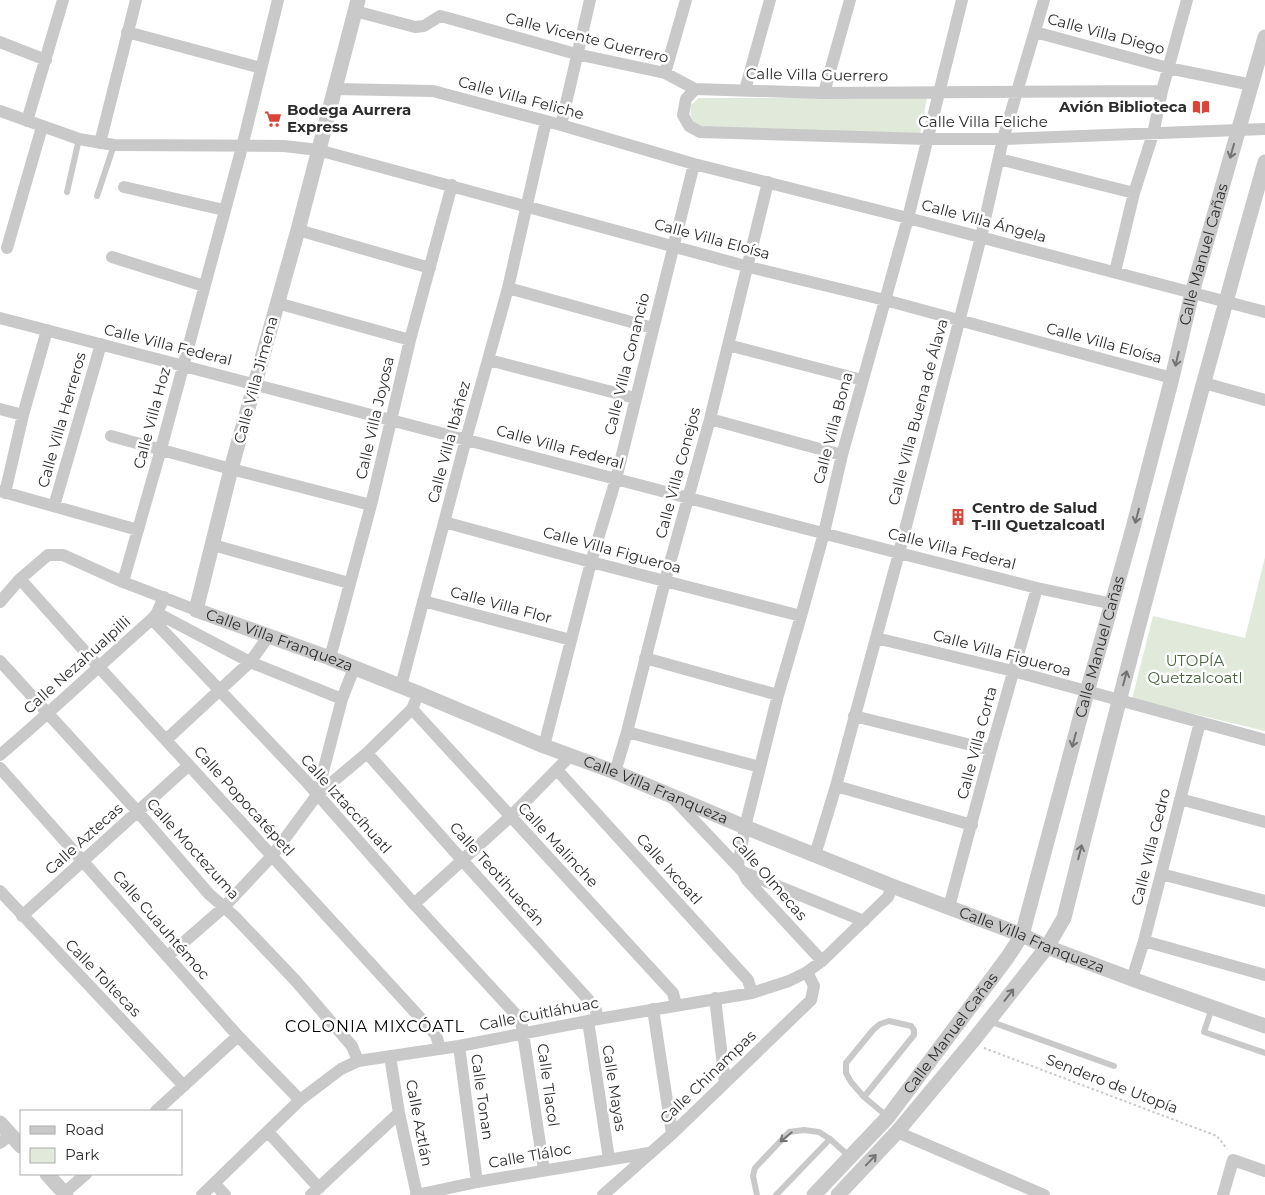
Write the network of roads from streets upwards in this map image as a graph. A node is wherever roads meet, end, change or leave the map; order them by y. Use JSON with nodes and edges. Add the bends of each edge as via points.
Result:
{"nodes":[{"id":1,"x":63,"y":0,"type":"edge"},
{"id":2,"x":136,"y":0,"type":"edge"},
{"id":3,"x":276,"y":0,"type":"edge"},
{"id":4,"x":590,"y":0,"type":"edge"},
{"id":5,"x":686,"y":0,"type":"edge"},
{"id":6,"x":770,"y":0,"type":"edge"},
{"id":7,"x":850,"y":0,"type":"edge"},
{"id":8,"x":962,"y":0,"type":"edge"},
{"id":9,"x":1044,"y":0,"type":"edge"},
{"id":10,"x":1187,"y":0,"type":"edge"},
{"id":11,"x":356,"y":5,"type":"edge"},
{"id":12,"x":127,"y":32,"type":"junction"},
{"id":13,"x":1035,"y":32,"type":"junction"},
{"id":14,"x":1265,"y":37,"type":"edge"},
{"id":15,"x":0,"y":42,"type":"edge"},
{"id":16,"x":576,"y":54,"type":"junction"},
{"id":17,"x":46,"y":60,"type":"junction"},
{"id":18,"x":262,"y":68,"type":"junction"},
{"id":19,"x":1168,"y":68,"type":"junction"},
{"id":20,"x":665,"y":73,"type":"junction"},
{"id":21,"x":1252,"y":86,"type":"junction"},
{"id":22,"x":336,"y":89,"type":"junction"},
{"id":23,"x":695,"y":89,"type":"junction"},
{"id":24,"x":745,"y":90,"type":"junction"},
{"id":25,"x":1162,"y":91,"type":"junction"},
{"id":26,"x":939,"y":92,"type":"junction"},
{"id":27,"x":1017,"y":92,"type":"junction"},
{"id":28,"x":824,"y":93,"type":"junction"},
{"id":29,"x":0,"y":111,"type":"edge"},
{"id":30,"x":27,"y":121,"type":"junction"},
{"id":31,"x":546,"y":121,"type":"junction"},
{"id":32,"x":561,"y":125,"type":"junction"},
{"id":33,"x":42,"y":127,"type":"junction"},
{"id":34,"x":1265,"y":128,"type":"edge"},
{"id":35,"x":1238,"y":130,"type":"junction"},
{"id":36,"x":1153,"y":134,"type":"junction"},
{"id":37,"x":927,"y":139,"type":"junction"},
{"id":38,"x":1003,"y":139,"type":"junction"},
{"id":39,"x":100,"y":143,"type":"junction"},
{"id":40,"x":242,"y":147,"type":"junction"},
{"id":41,"x":318,"y":150,"type":"junction"},
{"id":42,"x":998,"y":159,"type":"junction"},
{"id":43,"x":1265,"y":162,"type":"edge"},
{"id":44,"x":694,"y":164,"type":"junction"},
{"id":45,"x":768,"y":182,"type":"junction"},
{"id":46,"x":452,"y":185,"type":"junction"},
{"id":47,"x":124,"y":187,"type":"dead end"},
{"id":48,"x":1134,"y":193,"type":"junction"},
{"id":49,"x":526,"y":205,"type":"junction"},
{"id":50,"x":224,"y":210,"type":"junction"},
{"id":51,"x":908,"y":218,"type":"junction"},
{"id":52,"x":298,"y":230,"type":"junction"},
{"id":53,"x":981,"y":237,"type":"junction"},
{"id":54,"x":674,"y":246,"type":"junction"},
{"id":55,"x":7,"y":248,"type":"dead end"},
{"id":56,"x":112,"y":257,"type":"dead end"},
{"id":57,"x":749,"y":266,"type":"junction"},
{"id":58,"x":430,"y":268,"type":"junction"},
{"id":59,"x":1115,"y":272,"type":"junction"},
{"id":60,"x":204,"y":286,"type":"junction"},
{"id":61,"x":508,"y":288,"type":"junction"},
{"id":62,"x":1192,"y":293,"type":"junction"},
{"id":63,"x":885,"y":300,"type":"junction"},
{"id":64,"x":1226,"y":302,"type":"junction"},
{"id":65,"x":277,"y":303,"type":"junction"},
{"id":66,"x":1265,"y":312,"type":"edge"},
{"id":67,"x":0,"y":318,"type":"edge"},
{"id":68,"x":959,"y":321,"type":"junction"},
{"id":69,"x":653,"y":328,"type":"junction"},
{"id":70,"x":47,"y":330,"type":"junction"},
{"id":71,"x":410,"y":340,"type":"junction"},
{"id":72,"x":101,"y":344,"type":"junction"},
{"id":73,"x":728,"y":345,"type":"junction"},
{"id":74,"x":489,"y":360,"type":"junction"},
{"id":75,"x":183,"y":365,"type":"junction"},
{"id":76,"x":1172,"y":378,"type":"junction"},
{"id":77,"x":862,"y":380,"type":"junction"},
{"id":78,"x":1204,"y":383,"type":"junction"},
{"id":79,"x":256,"y":384,"type":"junction"},
{"id":80,"x":635,"y":398,"type":"junction"},
{"id":81,"x":1265,"y":400,"type":"edge"},
{"id":82,"x":0,"y":409,"type":"edge"},
{"id":83,"x":23,"y":415,"type":"junction"},
{"id":84,"x":710,"y":419,"type":"junction"},
{"id":85,"x":391,"y":420,"type":"junction"},
{"id":86,"x":111,"y":436,"type":"dead end"},
{"id":87,"x":466,"y":439,"type":"junction"},
{"id":88,"x":161,"y":449,"type":"junction"},
{"id":89,"x":842,"y":455,"type":"junction"},
{"id":90,"x":232,"y":469,"type":"junction"},
{"id":91,"x":616,"y":479,"type":"junction"},
{"id":92,"x":3,"y":492,"type":"edge"},
{"id":93,"x":688,"y":498,"type":"junction"},
{"id":94,"x":371,"y":505,"type":"junction"},
{"id":95,"x":54,"y":506,"type":"junction"},
{"id":96,"x":444,"y":522,"type":"junction"},
{"id":97,"x":138,"y":530,"type":"junction"},
{"id":98,"x":824,"y":533,"type":"junction"},
{"id":99,"x":213,"y":546,"type":"junction"},
{"id":100,"x":899,"y":553,"type":"junction"},
{"id":101,"x":591,"y":562,"type":"junction"},
{"id":102,"x":20,"y":579,"type":"junction"},
{"id":103,"x":665,"y":581,"type":"junction"},
{"id":104,"x":123,"y":582,"type":"junction"},
{"id":105,"x":349,"y":582,"type":"junction"},
{"id":106,"x":1036,"y":588,"type":"junction"},
{"id":107,"x":164,"y":597,"type":"junction"},
{"id":108,"x":422,"y":601,"type":"junction"},
{"id":109,"x":0,"y":602,"type":"edge"},
{"id":110,"x":1113,"y":604,"type":"junction"},
{"id":111,"x":196,"y":610,"type":"junction"},
{"id":112,"x":155,"y":616,"type":"junction"},
{"id":113,"x":801,"y":616,"type":"junction"},
{"id":114,"x":268,"y":637,"type":"junction"},
{"id":115,"x":876,"y":638,"type":"junction"},
{"id":116,"x":571,"y":640,"type":"junction"},
{"id":117,"x":330,"y":658,"type":"junction"},
{"id":118,"x":645,"y":658,"type":"junction"},
{"id":119,"x":0,"y":661,"type":"edge"},
{"id":120,"x":250,"y":662,"type":"junction"},
{"id":121,"x":98,"y":666,"type":"junction"},
{"id":122,"x":354,"y":668,"type":"junction"},
{"id":123,"x":1013,"y":671,"type":"junction"},
{"id":124,"x":401,"y":686,"type":"junction"},
{"id":125,"x":219,"y":690,"type":"junction"},
{"id":126,"x":1087,"y":692,"type":"junction"},
{"id":127,"x":418,"y":693,"type":"junction"},
{"id":128,"x":778,"y":695,"type":"junction"},
{"id":129,"x":342,"y":699,"type":"junction"},
{"id":130,"x":1118,"y":701,"type":"junction"},
{"id":131,"x":412,"y":709,"type":"junction"},
{"id":132,"x":48,"y":715,"type":"junction"},
{"id":133,"x":854,"y":716,"type":"junction"},
{"id":134,"x":1200,"y":722,"type":"junction"},
{"id":135,"x":627,"y":732,"type":"junction"},
{"id":136,"x":167,"y":739,"type":"junction"},
{"id":137,"x":1265,"y":740,"type":"edge"},
{"id":138,"x":544,"y":746,"type":"junction"},
{"id":139,"x":991,"y":750,"type":"junction"},
{"id":140,"x":367,"y":752,"type":"junction"},
{"id":141,"x":0,"y":755,"type":"edge"},
{"id":142,"x":570,"y":756,"type":"junction"},
{"id":143,"x":189,"y":765,"type":"junction"},
{"id":144,"x":760,"y":767,"type":"junction"},
{"id":145,"x":0,"y":768,"type":"edge"},
{"id":146,"x":557,"y":770,"type":"junction"},
{"id":147,"x":615,"y":772,"type":"junction"},
{"id":148,"x":836,"y":786,"type":"junction"},
{"id":149,"x":317,"y":795,"type":"junction"},
{"id":150,"x":671,"y":796,"type":"junction"},
{"id":151,"x":1180,"y":799,"type":"junction"},
{"id":152,"x":138,"y":812,"type":"junction"},
{"id":153,"x":510,"y":817,"type":"junction"},
{"id":154,"x":1265,"y":822,"type":"edge"},
{"id":155,"x":972,"y":825,"type":"junction"},
{"id":156,"x":744,"y":827,"type":"junction"},
{"id":157,"x":815,"y":855,"type":"junction"},
{"id":158,"x":272,"y":856,"type":"junction"},
{"id":159,"x":83,"y":860,"type":"junction"},
{"id":160,"x":462,"y":860,"type":"junction"},
{"id":161,"x":740,"y":868,"type":"junction"},
{"id":162,"x":1161,"y":874,"type":"junction"},
{"id":163,"x":892,"y":886,"type":"junction"},
{"id":164,"x":0,"y":891,"type":"edge"},
{"id":165,"x":1265,"y":901,"type":"edge"},
{"id":166,"x":414,"y":904,"type":"junction"},
{"id":167,"x":949,"y":907,"type":"junction"},
{"id":168,"x":223,"y":908,"type":"junction"},
{"id":169,"x":22,"y":916,"type":"junction"},
{"id":170,"x":864,"y":920,"type":"junction"},
{"id":171,"x":1022,"y":935,"type":"junction"},
{"id":172,"x":1144,"y":941,"type":"junction"},
{"id":173,"x":1047,"y":947,"type":"junction"},
{"id":174,"x":168,"y":956,"type":"junction"},
{"id":175,"x":822,"y":961,"type":"junction"},
{"id":176,"x":807,"y":972,"type":"junction"},
{"id":177,"x":1265,"y":975,"type":"edge"},
{"id":178,"x":1132,"y":979,"type":"junction"},
{"id":179,"x":752,"y":993,"type":"junction"},
{"id":180,"x":715,"y":998,"type":"junction"},
{"id":181,"x":676,"y":1005,"type":"junction"},
{"id":182,"x":653,"y":1010,"type":"junction"},
{"id":183,"x":593,"y":1020,"type":"junction"},
{"id":184,"x":1265,"y":1026,"type":"edge"},
{"id":185,"x":524,"y":1034,"type":"junction"},
{"id":186,"x":238,"y":1036,"type":"junction"},
{"id":187,"x":459,"y":1046,"type":"junction"},
{"id":188,"x":440,"y":1048,"type":"junction"},
{"id":189,"x":390,"y":1056,"type":"junction"},
{"id":190,"x":358,"y":1061,"type":"junction"},
{"id":191,"x":725,"y":1083,"type":"junction"},
{"id":192,"x":184,"y":1086,"type":"junction"},
{"id":193,"x":300,"y":1100,"type":"junction"},
{"id":194,"x":157,"y":1110,"type":"edge"},
{"id":195,"x":399,"y":1113,"type":"junction"},
{"id":196,"x":0,"y":1122,"type":"edge"},
{"id":197,"x":268,"y":1132,"type":"junction"},
{"id":198,"x":897,"y":1132,"type":"junction"},
{"id":199,"x":672,"y":1134,"type":"junction"},
{"id":200,"x":11,"y":1141,"type":"edge"},
{"id":201,"x":649,"y":1153,"type":"junction"},
{"id":202,"x":609,"y":1160,"type":"junction"},
{"id":203,"x":544,"y":1170,"type":"junction"},
{"id":204,"x":1265,"y":1171,"type":"edge"},
{"id":205,"x":48,"y":1175,"type":"edge"},
{"id":206,"x":85,"y":1175,"type":"edge"},
{"id":207,"x":477,"y":1182,"type":"junction"},
{"id":208,"x":826,"y":1182,"type":"junction"},
{"id":209,"x":215,"y":1184,"type":"junction"},
{"id":210,"x":315,"y":1191,"type":"edge"},
{"id":211,"x":65,"y":1194,"type":"edge"},
{"id":212,"x":841,"y":1194,"type":"edge"},
{"id":213,"x":202,"y":1195,"type":"edge"},
{"id":214,"x":225,"y":1195,"type":"edge"},
{"id":215,"x":416,"y":1195,"type":"edge"},
{"id":216,"x":603,"y":1195,"type":"edge"},
{"id":217,"x":814,"y":1195,"type":"edge"},
{"id":218,"x":1044,"y":1195,"type":"edge"},
{"id":219,"x":1223,"y":1195,"type":"edge"}],
"edges":[{"from":1,"to":17,"type":"street"},
{"from":2,"to":12,"type":"street"},
{"from":3,"to":18,"type":"street","name":"Calle Villa Hoz"},
{"from":4,"to":16,"type":"street"},
{"from":5,"to":20,"type":"street"},
{"from":6,"to":24,"type":"street"},
{"from":7,"to":28,"type":"street"},
{"from":8,"to":26,"type":"street","name":"Calle Villa Bona"},
{"from":9,"to":13,"type":"street","name":"Calle Villa Buena de Álava"},
{"from":10,"to":19,"type":"street"},
{"from":11,"to":16,"type":"street","name":"Calle Vicente Guerrero","via":[[415,27],[424,26],[440,16]]},
{"from":11,"to":22,"type":"street","name":"Calle Villa Jimena"},
{"from":12,"to":18,"type":"street"},
{"from":12,"to":39,"type":"street"},
{"from":13,"to":19,"type":"street","name":"Calle Villa Diego"},
{"from":13,"to":27,"type":"street","name":"Calle Villa Buena de Álava"},
{"from":14,"to":21,"type":"street","name":"Calle Manuel Cañas"},
{"from":15,"to":17,"type":"street"},
{"from":16,"to":20,"type":"street","name":"Calle Vicente Guerrero"},
{"from":16,"to":32,"type":"street"},
{"from":17,"to":30,"type":"street"},
{"from":18,"to":40,"type":"street","name":"Calle Villa Hoz"},
{"from":19,"to":21,"type":"street","name":"Calle Villa Diego"},
{"from":19,"to":25,"type":"street"},
{"from":20,"to":23,"type":"street","name":"Calle Vicente Guerrero"},
{"from":21,"to":35,"type":"street","name":"Calle Manuel Cañas"},
{"from":22,"to":31,"type":"street","name":"Calle Villa Feliche","via":[[433,92]]},
{"from":22,"to":41,"type":"street","name":"Calle Villa Jimena"},
{"from":23,"to":24,"type":"street","name":"Calle Villa Guerrero"},
{"from":23,"to":37,"type":"street","name":"Calle Villa Feliche","via":[[686,99],[683,115],[689,126],[700,132]]},
{"from":24,"to":28,"type":"street","name":"Calle Villa Guerrero"},
{"from":25,"to":27,"type":"street","name":"Calle Villa Feliche"},
{"from":25,"to":36,"type":"street"},
{"from":26,"to":27,"type":"street","name":"Calle Villa Feliche"},
{"from":26,"to":28,"type":"street","name":"Calle Villa Guerrero"},
{"from":26,"to":37,"type":"street","name":"Calle Villa Bona"},
{"from":27,"to":38,"type":"street","name":"Calle Villa Buena de Álava"},
{"from":29,"to":30,"type":"street","name":"Calle Villa Eloísa"},
{"from":30,"to":33,"type":"street","name":"Calle Villa Eloísa"},
{"from":31,"to":32,"type":"street","name":"Calle Villa Feliche"},
{"from":31,"to":49,"type":"street","name":"Calle Villa Ibáñez"},
{"from":32,"to":44,"type":"street","name":"Calle Villa Feliche"},
{"from":33,"to":39,"type":"street","name":"Calle Villa Eloísa"},
{"from":33,"to":55,"type":"street"},
{"from":34,"to":35,"type":"street","name":"Calle Villa Feliche"},
{"from":35,"to":36,"type":"street","name":"Calle Villa Feliche"},
{"from":35,"to":62,"type":"street","name":"Calle Manuel Cañas","one_way":true},
{"from":36,"to":38,"type":"street","name":"Calle Villa Feliche"},
{"from":36,"to":48,"type":"street"},
{"from":37,"to":38,"type":"street","name":"Calle Villa Feliche"},
{"from":37,"to":51,"type":"street","name":"Calle Villa Bona"},
{"from":38,"to":42,"type":"street","name":"Calle Villa Buena de Álava"},
{"from":39,"to":40,"type":"street","name":"Calle Villa Eloísa"},
{"from":40,"to":41,"type":"street","name":"Calle Villa Eloísa","via":[[284,146]]},
{"from":40,"to":50,"type":"street","name":"Calle Villa Hoz"},
{"from":41,"to":46,"type":"street","name":"Calle Villa Eloísa"},
{"from":41,"to":52,"type":"street","name":"Calle Villa Jimena"},
{"from":42,"to":48,"type":"street"},
{"from":42,"to":53,"type":"street","name":"Calle Villa Buena de Álava"},
{"from":43,"to":64,"type":"street","name":"Calle Manuel Cañas"},
{"from":44,"to":45,"type":"street","name":"Calle Villa Ángela"},
{"from":44,"to":54,"type":"street","name":"Calle Villa Conancio"},
{"from":45,"to":51,"type":"street","name":"Calle Villa Ángela"},
{"from":45,"to":57,"type":"street","name":"Calle Villa Conejos"},
{"from":46,"to":49,"type":"street","name":"Calle Villa Eloísa"},
{"from":46,"to":58,"type":"street","name":"Calle Villa Joyosa"},
{"from":47,"to":50,"type":"street"},
{"from":48,"to":59,"type":"street"},
{"from":49,"to":54,"type":"street","name":"Calle Villa Eloísa"},
{"from":49,"to":61,"type":"street","name":"Calle Villa Ibáñez"},
{"from":50,"to":60,"type":"street","name":"Calle Villa Hoz"},
{"from":51,"to":53,"type":"street","name":"Calle Villa Ángela"},
{"from":51,"to":63,"type":"street","name":"Calle Villa Bona"},
{"from":52,"to":58,"type":"street"},
{"from":52,"to":65,"type":"street","name":"Calle Villa Jimena"},
{"from":53,"to":59,"type":"street","name":"Calle Villa Ángela"},
{"from":53,"to":68,"type":"street","name":"Calle Villa Buena de Álava"},
{"from":54,"to":57,"type":"street","name":"Calle Villa Eloísa"},
{"from":54,"to":69,"type":"street","name":"Calle Villa Conancio"},
{"from":56,"to":60,"type":"street"},
{"from":57,"to":63,"type":"street","name":"Calle Villa Eloísa"},
{"from":57,"to":73,"type":"street","name":"Calle Villa Conejos"},
{"from":58,"to":71,"type":"street","name":"Calle Villa Joyosa"},
{"from":59,"to":62,"type":"street","name":"Calle Villa Ángela"},
{"from":60,"to":75,"type":"street","name":"Calle Villa Hoz"},
{"from":61,"to":69,"type":"street"},
{"from":61,"to":74,"type":"street","name":"Calle Villa Ibáñez"},
{"from":62,"to":64,"type":"street","name":"Calle Villa Ángela"},
{"from":62,"to":76,"type":"street","name":"Calle Manuel Cañas","one_way":true},
{"from":63,"to":68,"type":"street","name":"Calle Villa Eloísa"},
{"from":63,"to":77,"type":"street","name":"Calle Villa Bona"},
{"from":64,"to":66,"type":"street","name":"Calle Villa Ángela"},
{"from":64,"to":78,"type":"street","name":"Calle Manuel Cañas"},
{"from":65,"to":71,"type":"street"},
{"from":65,"to":79,"type":"street","name":"Calle Villa Jimena"},
{"from":67,"to":70,"type":"street","name":"Calle Villa Federal"},
{"from":68,"to":76,"type":"street","name":"Calle Villa Eloísa"},
{"from":68,"to":100,"type":"street","name":"Calle Villa Buena de Álava"},
{"from":69,"to":80,"type":"street","name":"Calle Villa Conancio"},
{"from":70,"to":72,"type":"street","name":"Calle Villa Federal"},
{"from":70,"to":83,"type":"street"},
{"from":71,"to":85,"type":"street","name":"Calle Villa Joyosa"},
{"from":72,"to":75,"type":"street","name":"Calle Villa Federal"},
{"from":72,"to":95,"type":"street","name":"Calle Villa Herreros"},
{"from":73,"to":77,"type":"street"},
{"from":73,"to":84,"type":"street","name":"Calle Villa Conejos"},
{"from":74,"to":80,"type":"street"},
{"from":74,"to":87,"type":"street","name":"Calle Villa Ibáñez"},
{"from":75,"to":79,"type":"street","name":"Calle Villa Federal"},
{"from":75,"to":88,"type":"street","name":"Calle Villa Hoz"},
{"from":76,"to":110,"type":"street","name":"Calle Manuel Cañas","one_way":true},
{"from":77,"to":89,"type":"street","name":"Calle Villa Bona"},
{"from":78,"to":81,"type":"street"},
{"from":130,"to":78,"type":"street","name":"Calle Manuel Cañas","one_way":true},
{"from":79,"to":85,"type":"street","name":"Calle Villa Federal"},
{"from":79,"to":90,"type":"street","name":"Calle Villa Jimena"},
{"from":80,"to":91,"type":"street","name":"Calle Villa Conancio"},
{"from":82,"to":83,"type":"street"},
{"from":83,"to":92,"type":"street"},
{"from":84,"to":89,"type":"street"},
{"from":84,"to":93,"type":"street","name":"Calle Villa Conejos"},
{"from":85,"to":87,"type":"street","name":"Calle Villa Federal"},
{"from":85,"to":94,"type":"street","name":"Calle Villa Joyosa"},
{"from":86,"to":88,"type":"street"},
{"from":87,"to":91,"type":"street","name":"Calle Villa Federal"},
{"from":87,"to":96,"type":"street","name":"Calle Villa Ibáñez"},
{"from":88,"to":90,"type":"street"},
{"from":88,"to":97,"type":"street","name":"Calle Villa Hoz"},
{"from":89,"to":98,"type":"street","name":"Calle Villa Bona"},
{"from":90,"to":94,"type":"street"},
{"from":90,"to":99,"type":"street","name":"Calle Villa Jimena"},
{"from":91,"to":93,"type":"street","name":"Calle Villa Federal"},
{"from":91,"to":101,"type":"street","name":"Calle Villa Conancio"},
{"from":92,"to":95,"type":"street"},
{"from":93,"to":98,"type":"street","name":"Calle Villa Federal"},
{"from":93,"to":103,"type":"street","name":"Calle Villa Conejos"},
{"from":94,"to":105,"type":"street","name":"Calle Villa Joyosa"},
{"from":95,"to":97,"type":"street"},
{"from":96,"to":101,"type":"street","name":"Calle Villa Figueroa"},
{"from":96,"to":108,"type":"street","name":"Calle Villa Ibáñez"},
{"from":97,"to":104,"type":"street","name":"Calle Villa Hoz"},
{"from":98,"to":100,"type":"street","name":"Calle Villa Federal"},
{"from":98,"to":113,"type":"street","name":"Calle Villa Bona"},
{"from":99,"to":105,"type":"street"},
{"from":99,"to":111,"type":"street","name":"Calle Villa Jimena"},
{"from":100,"to":106,"type":"street","name":"Calle Villa Federal"},
{"from":100,"to":115,"type":"street","name":"Calle Villa Buena de Álava"},
{"from":101,"to":103,"type":"street","name":"Calle Villa Figueroa"},
{"from":101,"to":116,"type":"street","name":"Calle Villa Conancio"},
{"from":102,"to":104,"type":"street","name":"Calle Villa Franqueza","via":[[48,555],[63,556]]},
{"from":102,"to":109,"type":"street"},
{"from":102,"to":121,"type":"street","name":"Calle Popocatépetl"},
{"from":103,"to":113,"type":"street","name":"Calle Villa Figueroa"},
{"from":103,"to":118,"type":"street","name":"Calle Villa Conejos"},
{"from":104,"to":107,"type":"street","name":"Calle Villa Franqueza"},
{"from":105,"to":117,"type":"street","name":"Calle Villa Joyosa"},
{"from":106,"to":110,"type":"street","name":"Calle Villa Federal"},
{"from":106,"to":123,"type":"street","name":"Calle Villa Corta"},
{"from":107,"to":111,"type":"street","name":"Calle Villa Franqueza"},
{"from":107,"to":112,"type":"street"},
{"from":108,"to":116,"type":"street","name":"Calle Villa Flor"},
{"from":108,"to":124,"type":"street","name":"Calle Villa Ibáñez"},
{"from":110,"to":126,"type":"street","name":"Calle Manuel Cañas"},
{"from":111,"to":114,"type":"street","name":"Calle Villa Franqueza"},
{"from":112,"to":120,"type":"street"},
{"from":112,"to":121,"type":"street","name":"Calle Nezahualpilli"},
{"from":112,"to":125,"type":"street","name":"Calle Iztaccíhuatl"},
{"from":113,"to":128,"type":"street","name":"Calle Villa Bona"},
{"from":114,"to":117,"type":"street","name":"Calle Villa Franqueza"},
{"from":114,"to":120,"type":"street"},
{"from":115,"to":123,"type":"street","name":"Calle Villa Figueroa"},
{"from":115,"to":133,"type":"street","name":"Calle Villa Buena de Álava"},
{"from":116,"to":138,"type":"street","name":"Calle Villa Conancio"},
{"from":117,"to":122,"type":"street","name":"Calle Villa Franqueza"},
{"from":118,"to":128,"type":"street"},
{"from":118,"to":135,"type":"street","name":"Calle Villa Conejos"},
{"from":119,"to":132,"type":"street","name":"Calle Moctezuma"},
{"from":120,"to":125,"type":"street"},
{"from":120,"to":129,"type":"street"},
{"from":121,"to":132,"type":"street","name":"Calle Nezahualpilli"},
{"from":121,"to":136,"type":"street","name":"Calle Popocatépetl"},
{"from":122,"to":124,"type":"street","name":"Calle Villa Franqueza"},
{"from":122,"to":129,"type":"street"},
{"from":123,"to":126,"type":"street","name":"Calle Villa Figueroa"},
{"from":123,"to":139,"type":"street","name":"Calle Villa Corta"},
{"from":124,"to":127,"type":"street","name":"Calle Villa Franqueza"},
{"from":125,"to":136,"type":"street"},
{"from":125,"to":149,"type":"street","name":"Calle Iztaccíhuatl"},
{"from":126,"to":130,"type":"street","name":"Calle Villa Figueroa"},
{"from":126,"to":171,"type":"street","name":"Calle Manuel Cañas","one_way":true},
{"from":127,"to":131,"type":"street"},
{"from":127,"to":138,"type":"street","name":"Calle Villa Franqueza"},
{"from":128,"to":144,"type":"street","name":"Calle Villa Bona"},
{"from":129,"to":149,"type":"street"},
{"from":130,"to":134,"type":"street","name":"Calle Villa Figueroa"},
{"from":173,"to":130,"type":"street","name":"Calle Manuel Cañas","one_way":true,"via":[[1064,918]]},
{"from":131,"to":140,"type":"street"},
{"from":131,"to":153,"type":"street","name":"Calle Malinche"},
{"from":132,"to":141,"type":"street","name":"Calle Nezahualpilli"},
{"from":132,"to":152,"type":"street","name":"Calle Moctezuma"},
{"from":133,"to":139,"type":"street"},
{"from":133,"to":148,"type":"street","name":"Calle Villa Buena de Álava"},
{"from":134,"to":137,"type":"street","name":"Calle Villa Figueroa"},
{"from":134,"to":151,"type":"street","name":"Calle Villa Cedro"},
{"from":135,"to":144,"type":"street"},
{"from":135,"to":147,"type":"street","name":"Calle Villa Conejos"},
{"from":136,"to":143,"type":"street","name":"Calle Popocatépetl"},
{"from":138,"to":142,"type":"street","name":"Calle Villa Franqueza"},
{"from":139,"to":155,"type":"street","name":"Calle Villa Corta"},
{"from":140,"to":149,"type":"street"},
{"from":140,"to":160,"type":"street","name":"Calle Teotihuacán"},
{"from":142,"to":146,"type":"street"},
{"from":142,"to":147,"type":"street","name":"Calle Villa Franqueza"},
{"from":143,"to":152,"type":"street","name":"Calle Aztecas"},
{"from":143,"to":158,"type":"street","name":"Calle Popocatépetl"},
{"from":144,"to":156,"type":"street","name":"Calle Villa Bona"},
{"from":145,"to":159,"type":"street","name":"Calle Cuauhtémoc"},
{"from":146,"to":153,"type":"street"},
{"from":146,"to":179,"type":"street","name":"Calle Ixcoatl","via":[[748,980]]},
{"from":147,"to":150,"type":"street","name":"Calle Villa Franqueza"},
{"from":148,"to":155,"type":"street"},
{"from":148,"to":157,"type":"street","name":"Calle Villa Buena de Álava"},
{"from":149,"to":158,"type":"street"},
{"from":149,"to":166,"type":"street","name":"Calle Iztaccíhuatl"},
{"from":150,"to":156,"type":"street","name":"Calle Villa Franqueza"},
{"from":150,"to":161,"type":"street","name":"Calle Olmecas"},
{"from":151,"to":154,"type":"street"},
{"from":151,"to":162,"type":"street","name":"Calle Villa Cedro"},
{"from":152,"to":159,"type":"street","name":"Calle Aztecas"},
{"from":152,"to":168,"type":"street","name":"Calle Moctezuma"},
{"from":153,"to":160,"type":"street"},
{"from":153,"to":181,"type":"street","name":"Calle Malinche","via":[[674,993]]},
{"from":155,"to":167,"type":"street","name":"Calle Villa Corta"},
{"from":156,"to":157,"type":"street","name":"Calle Villa Franqueza"},
{"from":156,"to":161,"type":"street","name":"Calle Villa Bona"},
{"from":157,"to":163,"type":"street","name":"Calle Villa Franqueza"},
{"from":158,"to":168,"type":"street"},
{"from":158,"to":188,"type":"street","name":"Calle Popocatépetl","via":[[436,1035]]},
{"from":159,"to":169,"type":"street","name":"Calle Aztecas"},
{"from":159,"to":174,"type":"street","name":"Calle Cuauhtémoc"},
{"from":160,"to":166,"type":"street"},
{"from":160,"to":183,"type":"street","name":"Calle Teotihuacán","via":[[595,1007]]},
{"from":161,"to":170,"type":"street"},
{"from":161,"to":175,"type":"street","name":"Calle Olmecas","via":[[747,880]]},
{"from":162,"to":165,"type":"street"},
{"from":162,"to":172,"type":"street","name":"Calle Villa Cedro"},
{"from":163,"to":167,"type":"street","name":"Calle Villa Franqueza"},
{"from":163,"to":170,"type":"street","name":"Calle Cuitláhuac","via":[[888,897]]},
{"from":164,"to":169,"type":"street","name":"Calle Toltecas"},
{"from":166,"to":185,"type":"street","name":"Calle Iztaccíhuatl","via":[[521,1020]]},
{"from":167,"to":171,"type":"street","name":"Calle Villa Franqueza"},
{"from":168,"to":174,"type":"street"},
{"from":168,"to":190,"type":"street","name":"Calle Moctezuma","via":[[295,980],[352,1046]]},
{"from":169,"to":192,"type":"street","name":"Calle Toltecas"},
{"from":170,"to":175,"type":"street","name":"Calle Cuitláhuac"},
{"from":171,"to":173,"type":"street","name":"Calle Villa Franqueza"},
{"from":171,"to":208,"type":"street","name":"Calle Manuel Cañas","via":[[888,1117]]},
{"from":172,"to":177,"type":"street"},
{"from":172,"to":178,"type":"street","name":"Calle Villa Cedro"},
{"from":173,"to":178,"type":"street","name":"Calle Villa Franqueza"},
{"from":198,"to":173,"type":"street","name":"Calle Manuel Cañas","one_way":true},
{"from":174,"to":186,"type":"street","name":"Calle Cuauhtémoc"},
{"from":175,"to":176,"type":"street","name":"Calle Cuitláhuac"},
{"from":176,"to":179,"type":"street","name":"Calle Cuitláhuac"},
{"from":176,"to":191,"type":"street","name":"Calle Chinampas","via":[[814,986],[811,1000]]},
{"from":178,"to":184,"type":"street","name":"Calle Villa Franqueza"},
{"from":179,"to":180,"type":"street","name":"Calle Cuitláhuac"},
{"from":180,"to":181,"type":"street","name":"Calle Cuitláhuac"},
{"from":180,"to":191,"type":"street"},
{"from":181,"to":182,"type":"street","name":"Calle Cuitláhuac"},
{"from":182,"to":183,"type":"street","name":"Calle Cuitláhuac"},
{"from":182,"to":199,"type":"street"},
{"from":183,"to":185,"type":"street","name":"Calle Cuitláhuac"},
{"from":183,"to":202,"type":"street","name":"Calle Mayas"},
{"from":185,"to":187,"type":"street","name":"Calle Cuitláhuac"},
{"from":185,"to":203,"type":"street","name":"Calle Tlacol"},
{"from":186,"to":192,"type":"street"},
{"from":186,"to":193,"type":"street","name":"Calle Cuauhtémoc"},
{"from":187,"to":188,"type":"street","name":"Calle Cuitláhuac"},
{"from":187,"to":207,"type":"street","name":"Calle Tonan"},
{"from":188,"to":189,"type":"street","name":"Calle Cuitláhuac"},
{"from":189,"to":190,"type":"street","name":"Calle Cuitláhuac"},
{"from":189,"to":195,"type":"street","name":"Calle Aztlán"},
{"from":190,"to":193,"type":"street","name":"Calle Cuitláhuac","via":[[341,1069]]},
{"from":191,"to":199,"type":"street","name":"Calle Chinampas"},
{"from":192,"to":194,"type":"street"},
{"from":193,"to":197,"type":"street","name":"Calle Cuitláhuac"},
{"from":195,"to":210,"type":"street"},
{"from":195,"to":215,"type":"street","name":"Calle Aztlán"},
{"from":196,"to":200,"type":"street"},
{"from":197,"to":209,"type":"street","name":"Calle Cuitláhuac"},
{"from":197,"to":210,"type":"street"},
{"from":212,"to":198,"type":"street","name":"Calle Manuel Cañas","one_way":true},
{"from":198,"to":218,"type":"street"},
{"from":199,"to":201,"type":"street","name":"Calle Chinampas"},
{"from":201,"to":202,"type":"street","name":"Calle Tláloc"},
{"from":201,"to":216,"type":"street","name":"Calle Chinampas"},
{"from":202,"to":203,"type":"street","name":"Calle Tláloc"},
{"from":203,"to":207,"type":"street","name":"Calle Tláloc"},
{"from":204,"to":219,"type":"street","via":[[1233,1160]]},
{"from":205,"to":211,"type":"street"},
{"from":206,"to":211,"type":"street"},
{"from":207,"to":215,"type":"street","name":"Calle Tláloc"},
{"from":208,"to":212,"type":"street"},
{"from":208,"to":217,"type":"street","name":"Calle Manuel Cañas"},
{"from":209,"to":213,"type":"street","name":"Calle Cuitláhuac"},
{"from":209,"to":214,"type":"street"}]}
